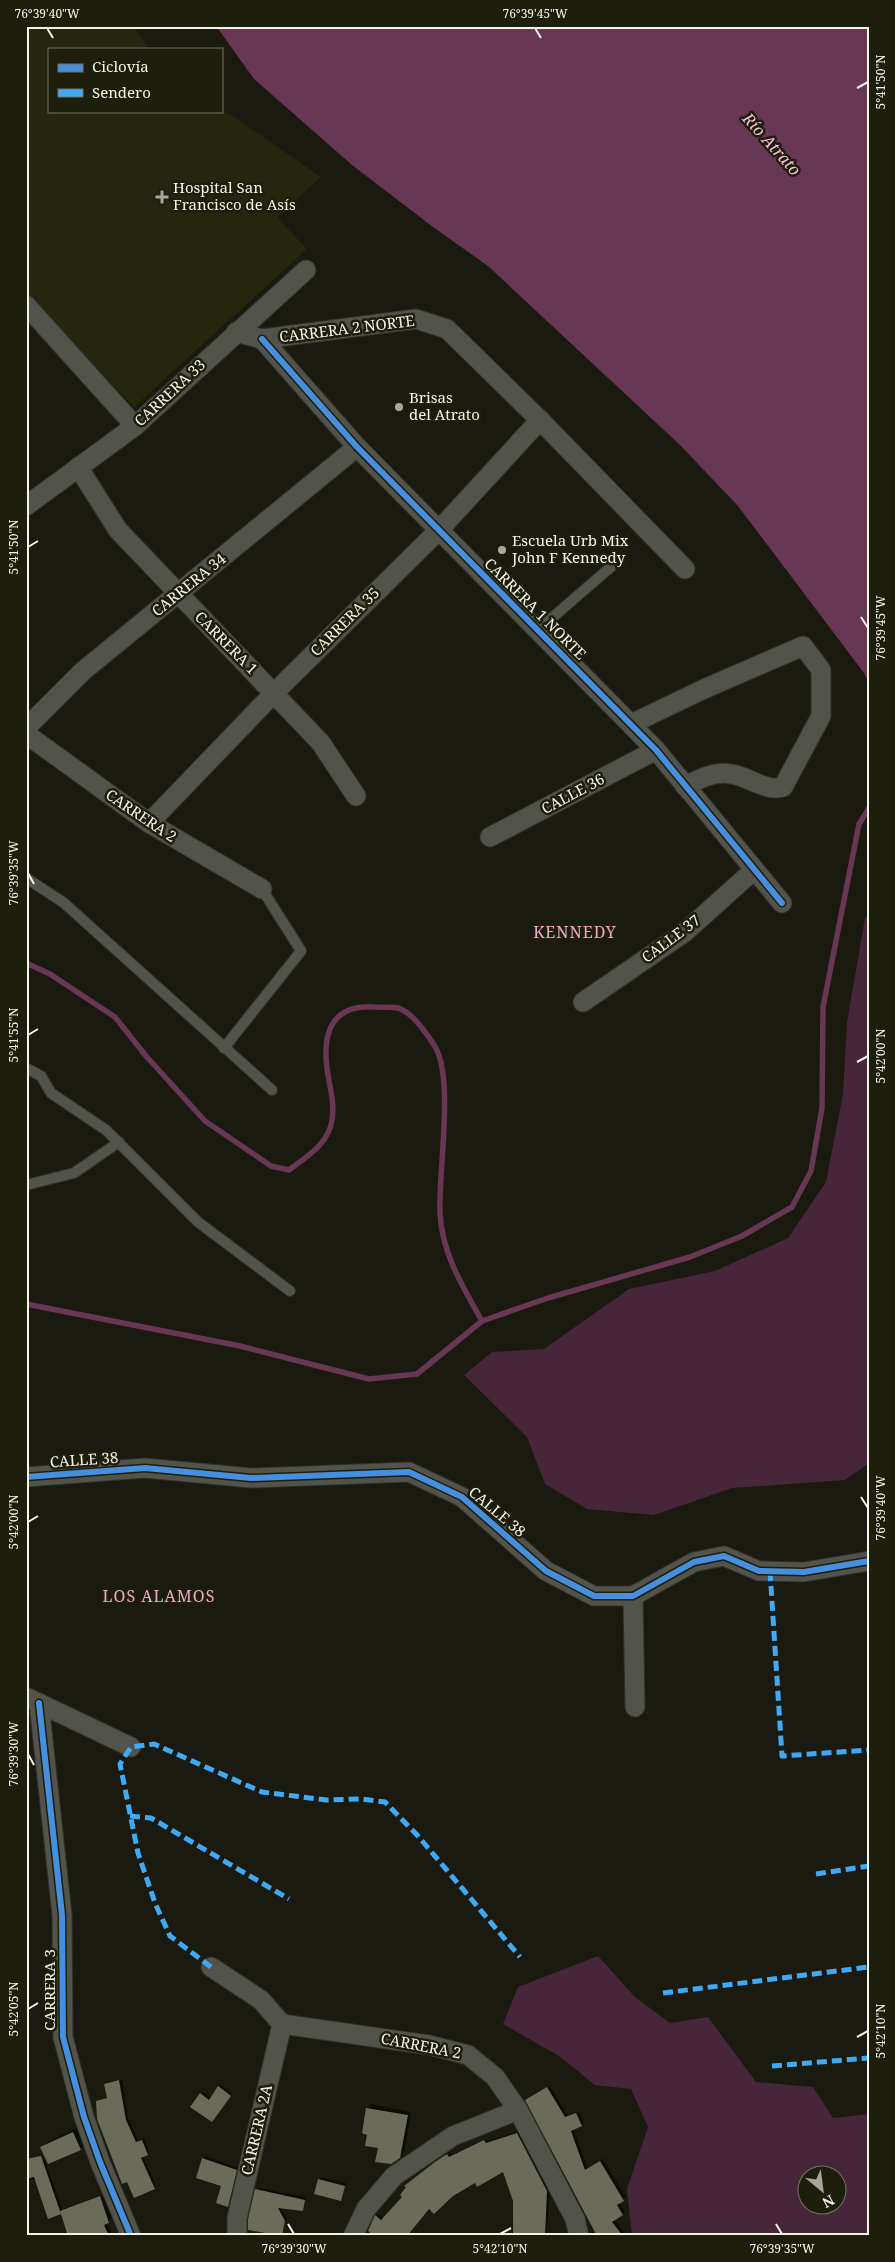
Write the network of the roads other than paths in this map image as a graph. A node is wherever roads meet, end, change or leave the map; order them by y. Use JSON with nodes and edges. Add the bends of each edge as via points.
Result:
{"nodes":[{"id":1,"x":306,"y":270,"type":"dead end"},
{"id":2,"x":26,"y":305,"type":"edge"},
{"id":3,"x":236,"y":332,"type":"junction"},
{"id":4,"x":262,"y":339,"type":"junction"},
{"id":5,"x":540,"y":420,"type":"junction"},
{"id":6,"x":134,"y":426,"type":"junction"},
{"id":7,"x":357,"y":447,"type":"junction"},
{"id":8,"x":78,"y":467,"type":"junction"},
{"id":9,"x":26,"y":506,"type":"edge"},
{"id":10,"x":439,"y":530,"type":"junction"},
{"id":11,"x":620,"y":559,"type":"dead end"},
{"id":12,"x":685,"y":569,"type":"dead end"},
{"id":13,"x":178,"y":594,"type":"junction"},
{"id":14,"x":538,"y":630,"type":"junction"},
{"id":15,"x":275,"y":692,"type":"junction"},
{"id":16,"x":631,"y":724,"type":"junction"},
{"id":17,"x":26,"y":728,"type":"edge"},
{"id":18,"x":26,"y":734,"type":"edge"},
{"id":19,"x":656,"y":750,"type":"junction"},
{"id":20,"x":685,"y":786,"type":"junction"},
{"id":21,"x":356,"y":796,"type":"dead end"},
{"id":22,"x":148,"y":823,"type":"junction"},
{"id":23,"x":490,"y":837,"type":"dead end"},
{"id":24,"x":754,"y":870,"type":"junction"},
{"id":25,"x":26,"y":878,"type":"edge"},
{"id":26,"x":262,"y":889,"type":"joint"},
{"id":27,"x":782,"y":903,"type":"dead end"},
{"id":28,"x":583,"y":1002,"type":"dead end"},
{"id":29,"x":224,"y":1048,"type":"junction"},
{"id":30,"x":26,"y":1068,"type":"edge"},
{"id":31,"x":272,"y":1090,"type":"dead end"},
{"id":32,"x":119,"y":1142,"type":"junction"},
{"id":33,"x":26,"y":1185,"type":"edge"},
{"id":34,"x":290,"y":1291,"type":"dead end"},
{"id":35,"x":26,"y":1477,"type":"edge"},
{"id":36,"x":869,"y":1561,"type":"edge"},
{"id":37,"x":633,"y":1596,"type":"junction"},
{"id":38,"x":33,"y":1700,"type":"edge"},
{"id":39,"x":634,"y":1707,"type":"dead end"},
{"id":40,"x":131,"y":1747,"type":"dead end"},
{"id":41,"x":211,"y":1967,"type":"dead end"},
{"id":42,"x":282,"y":2024,"type":"junction"},
{"id":43,"x":518,"y":2110,"type":"junction"},
{"id":44,"x":130,"y":2236,"type":"edge"},
{"id":45,"x":237,"y":2236,"type":"edge"},
{"id":46,"x":353,"y":2236,"type":"edge"},
{"id":47,"x":579,"y":2236,"type":"edge"}],
"edges":[{"from":1,"to":3,"type":"street","name":"CARRERA 33"},
{"from":2,"to":6,"type":"street"},
{"from":3,"to":4,"type":"street","name":"CARRERA 2 NORTE"},
{"from":3,"to":6,"type":"street","name":"CARRERA 33"},
{"from":4,"to":5,"type":"street","name":"CARRERA 2 NORTE","via":[[416,319],[447,329]]},
{"from":4,"to":7,"type":"street","name":"CARRERA 1 NORTE"},
{"from":5,"to":10,"type":"street","name":"CARRERA 35"},
{"from":5,"to":12,"type":"street","name":"CARRERA 2 NORTE"},
{"from":6,"to":8,"type":"street","name":"CARRERA 33"},
{"from":7,"to":10,"type":"street","name":"CARRERA 1 NORTE"},
{"from":7,"to":13,"type":"street","name":"CARRERA 34"},
{"from":8,"to":9,"type":"street","name":"CARRERA 33"},
{"from":8,"to":13,"type":"street","name":"CARRERA 1","via":[[118,530]]},
{"from":10,"to":14,"type":"street","name":"CARRERA 1 NORTE"},
{"from":10,"to":15,"type":"street","name":"CARRERA 35"},
{"from":11,"to":14,"type":"lane"},
{"from":13,"to":15,"type":"street","name":"CARRERA 1"},
{"from":13,"to":17,"type":"street","name":"CARRERA 34","via":[[84,671]]},
{"from":14,"to":16,"type":"street","name":"CARRERA 1 NORTE"},
{"from":15,"to":21,"type":"street","name":"CARRERA 1","via":[[321,743]]},
{"from":15,"to":22,"type":"street","name":"CARRERA 35"},
{"from":16,"to":19,"type":"street","name":"CARRERA 1 NORTE"},
{"from":16,"to":20,"type":"street","via":[[803,646],[821,670],[821,716],[783,787],[776,790],[730,773],[705,776]]},
{"from":18,"to":22,"type":"street","name":"CARRERA 2"},
{"from":19,"to":20,"type":"street","name":"CARRERA 1 NORTE"},
{"from":19,"to":23,"type":"street","name":"CALLE 36"},
{"from":20,"to":24,"type":"street","name":"CARRERA 1 NORTE"},
{"from":22,"to":26,"type":"street","name":"CARRERA 2"},
{"from":24,"to":27,"type":"street","name":"CARRERA 1 NORTE"},
{"from":24,"to":28,"type":"street","name":"CALLE 37","via":[[685,932]]},
{"from":25,"to":29,"type":"lane","via":[[64,903]]},
{"from":26,"to":29,"type":"lane","via":[[301,951]]},
{"from":29,"to":31,"type":"lane"},
{"from":30,"to":32,"type":"lane","via":[[41,1076],[52,1093],[99,1124]]},
{"from":32,"to":33,"type":"lane","via":[[74,1173]]},
{"from":32,"to":34,"type":"lane","via":[[198,1222]]},
{"from":35,"to":37,"type":"street","name":"CALLE 38","via":[[145,1468],[251,1478],[409,1472],[462,1497],[546,1570],[594,1596]]},
{"from":36,"to":37,"type":"street","name":"CALLE 38","via":[[804,1572],[758,1571],[724,1556],[694,1562]]},
{"from":37,"to":39,"type":"street"},
{"from":38,"to":40,"type":"street"},
{"from":38,"to":44,"type":"street","name":"CARRERA 3","via":[[62,1915],[63,2037],[84,2117]]},
{"from":41,"to":42,"type":"street","via":[[261,2000]]},
{"from":42,"to":43,"type":"street","name":"CARRERA 2","via":[[429,2045],[468,2055],[495,2077]]},
{"from":42,"to":45,"type":"street","name":"CARRERA 2A","via":[[237,2218]]},
{"from":43,"to":46,"type":"street","via":[[453,2136],[394,2176],[366,2209]]},
{"from":43,"to":47,"type":"street","name":"CARRERA 2","via":[[575,2219]]}]}
